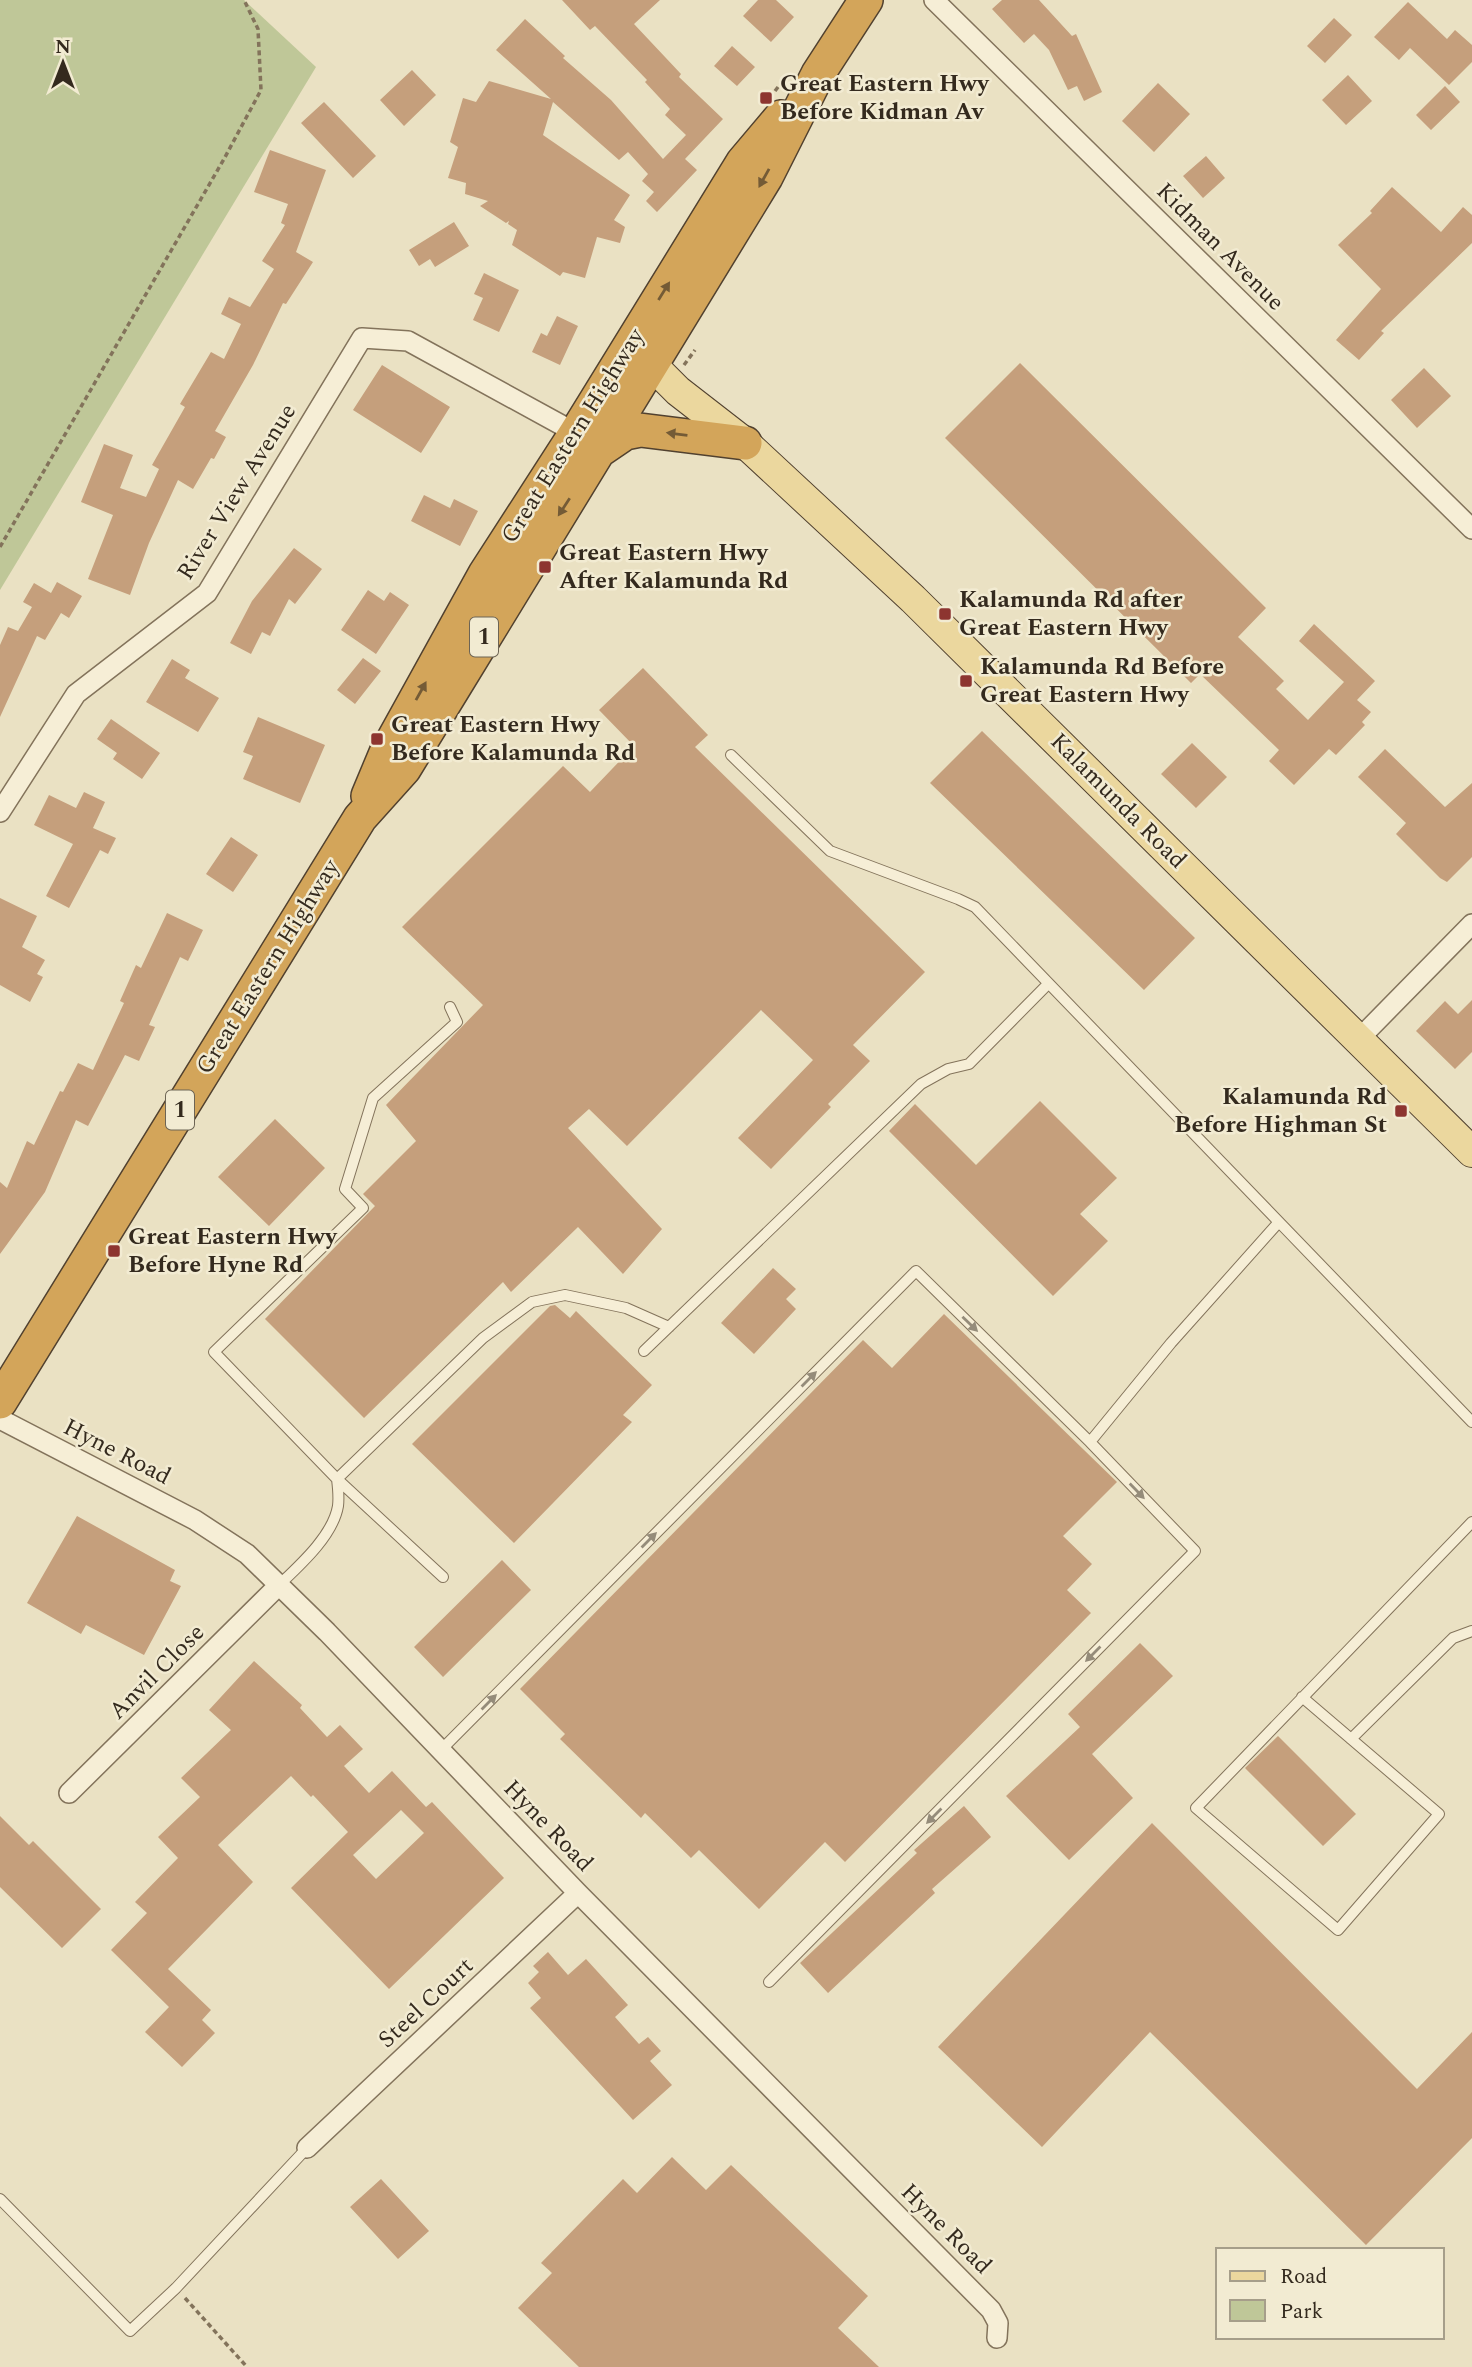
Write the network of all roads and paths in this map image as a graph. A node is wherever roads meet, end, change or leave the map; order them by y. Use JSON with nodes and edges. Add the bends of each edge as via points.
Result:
{"nodes":[{"id":1,"x":244,"y":0,"type":"edge"},
{"id":2,"x":866,"y":0,"type":"edge"},
{"id":3,"x":934,"y":0,"type":"edge"},
{"id":4,"x":640,"y":357,"type":"junction"},
{"id":5,"x":579,"y":436,"type":"junction"},
{"id":6,"x":745,"y":443,"type":"junction"},
{"id":7,"x":1472,"y":529,"type":"edge"},
{"id":8,"x":0,"y":547,"type":"edge"},
{"id":9,"x":731,"y":755,"type":"dead end"},
{"id":10,"x":0,"y":813,"type":"edge"},
{"id":11,"x":1472,"y":924,"type":"edge"},
{"id":12,"x":1048,"y":984,"type":"junction"},
{"id":13,"x":450,"y":1007,"type":"dead end"},
{"id":14,"x":1357,"y":1041,"type":"junction"},
{"id":15,"x":1472,"y":1152,"type":"edge"},
{"id":16,"x":1279,"y":1222,"type":"junction"},
{"id":17,"x":669,"y":1327,"type":"junction"},
{"id":18,"x":644,"y":1351,"type":"dead end"},
{"id":19,"x":0,"y":1402,"type":"edge"},
{"id":20,"x":0,"y":1419,"type":"edge"},
{"id":21,"x":1472,"y":1422,"type":"edge"},
{"id":22,"x":1090,"y":1442,"type":"junction"},
{"id":23,"x":337,"y":1479,"type":"junction"},
{"id":24,"x":1472,"y":1522,"type":"edge"},
{"id":25,"x":443,"y":1577,"type":"dead end"},
{"id":26,"x":278,"y":1586,"type":"junction"},
{"id":27,"x":1472,"y":1631,"type":"edge"},
{"id":28,"x":1302,"y":1698,"type":"junction"},
{"id":29,"x":1351,"y":1739,"type":"junction"},
{"id":30,"x":441,"y":1750,"type":"junction"},
{"id":31,"x":69,"y":1793,"type":"dead end"},
{"id":32,"x":578,"y":1893,"type":"junction"},
{"id":33,"x":769,"y":1982,"type":"dead end"},
{"id":34,"x":307,"y":2148,"type":"joint"},
{"id":35,"x":0,"y":2199,"type":"edge"},
{"id":36,"x":176,"y":2288,"type":"junction"},
{"id":37,"x":997,"y":2338,"type":"dead end"},
{"id":38,"x":247,"y":2367,"type":"edge"}],
"edges":[{"from":1,"to":8,"type":"path","via":[[258,29],[261,90]]},
{"from":2,"to":4,"type":"highway","name":"Great Eastern Highway","number":"1","via":[[818,74],[766,177]]},
{"from":3,"to":7,"type":"street","name":"Kidman Avenue"},
{"from":4,"to":5,"type":"highway","name":"Great Eastern Highway","number":"1"},
{"from":4,"to":6,"type":"main road","name":"Kalamunda Road"},
{"from":6,"to":5,"type":"highway","one_way":true,"via":[[640,430]]},
{"from":5,"to":10,"type":"street","name":"River View Avenue","via":[[408,341],[362,338],[207,593],[76,695]]},
{"from":5,"to":19,"type":"highway","name":"Great Eastern Highway","number":"1","via":[[495,617],[404,769],[360,818]]},
{"from":6,"to":14,"type":"main road","name":"Kalamunda Road","via":[[913,599]]},
{"from":9,"to":12,"type":"lane","via":[[831,851],[975,907]]},
{"from":11,"to":14,"type":"street"},
{"from":12,"to":16,"type":"lane"},
{"from":12,"to":17,"type":"lane","via":[[969,1064],[921,1084]]},
{"from":13,"to":23,"type":"lane","via":[[457,1023],[373,1098],[345,1189],[363,1208],[214,1352]]},
{"from":14,"to":15,"type":"main road","name":"Kalamunda Road"},
{"from":16,"to":21,"type":"lane"},
{"from":16,"to":22,"type":"lane"},
{"from":17,"to":18,"type":"lane"},
{"from":17,"to":23,"type":"lane","via":[[626,1308],[565,1295],[532,1302],[483,1338]]},
{"from":20,"to":26,"type":"street","name":"Hyne Road","via":[[195,1520],[247,1554]]},
{"from":30,"to":22,"type":"lane","one_way":true,"via":[[916,1271]]},
{"from":22,"to":33,"type":"lane","one_way":true,"via":[[1195,1551]]},
{"from":23,"to":25,"type":"lane"},
{"from":23,"to":26,"type":"lane","via":[[338,1508],[326,1533]]},
{"from":24,"to":28,"type":"lane"},
{"from":26,"to":30,"type":"street","name":"Hyne Road"},
{"from":26,"to":31,"type":"street","name":"Anvil Close"},
{"from":27,"to":29,"type":"lane","via":[[1453,1637]]},
{"from":28,"to":29,"type":"lane"},
{"from":28,"to":29,"type":"lane","via":[[1196,1808],[1338,1930],[1439,1814]]},
{"from":30,"to":32,"type":"street","name":"Hyne Road"},
{"from":32,"to":34,"type":"street","name":"Steel Court"},
{"from":32,"to":37,"type":"street","name":"Hyne Road","via":[[991,2310],[998,2323]]},
{"from":34,"to":36,"type":"lane"},
{"from":35,"to":36,"type":"lane","via":[[130,2331]]},
{"from":36,"to":38,"type":"path"}]}
